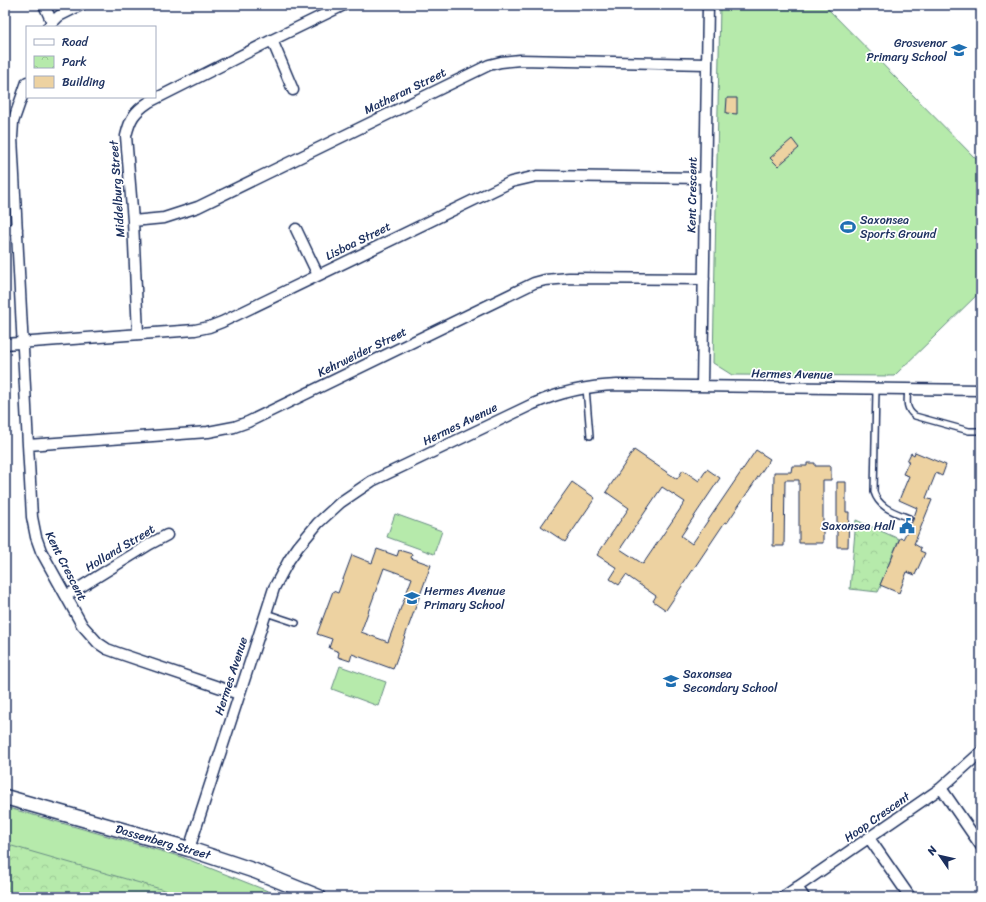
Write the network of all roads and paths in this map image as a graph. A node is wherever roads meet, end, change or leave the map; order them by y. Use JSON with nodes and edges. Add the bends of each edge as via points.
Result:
{"nodes":[{"id":1,"x":44,"y":5,"type":"edge"},
{"id":2,"x":81,"y":5,"type":"edge"},
{"id":3,"x":344,"y":5,"type":"edge"},
{"id":4,"x":708,"y":5,"type":"edge"},
{"id":5,"x":50,"y":24,"type":"edge"},
{"id":6,"x":272,"y":40,"type":"junction"},
{"id":7,"x":707,"y":64,"type":"junction"},
{"id":8,"x":26,"y":84,"type":"edge"},
{"id":9,"x":294,"y":90,"type":"dead end"},
{"id":10,"x":9,"y":121,"type":"edge"},
{"id":11,"x":706,"y":178,"type":"junction"},
{"id":12,"x":132,"y":221,"type":"junction"},
{"id":13,"x":17,"y":229,"type":"junction"},
{"id":14,"x":296,"y":229,"type":"dead end"},
{"id":15,"x":5,"y":230,"type":"edge"},
{"id":16,"x":318,"y":275,"type":"junction"},
{"id":17,"x":704,"y":279,"type":"junction"},
{"id":18,"x":138,"y":334,"type":"junction"},
{"id":19,"x":22,"y":343,"type":"junction"},
{"id":20,"x":5,"y":344,"type":"edge"},
{"id":21,"x":702,"y":386,"type":"junction"},
{"id":22,"x":586,"y":388,"type":"junction"},
{"id":23,"x":876,"y":389,"type":"junction"},
{"id":24,"x":908,"y":389,"type":"junction"},
{"id":25,"x":981,"y":390,"type":"edge"},
{"id":26,"x":981,"y":431,"type":"edge"},
{"id":27,"x":590,"y":436,"type":"dead end"},
{"id":28,"x":28,"y":445,"type":"junction"},
{"id":29,"x":909,"y":518,"type":"dead end"},
{"id":30,"x":167,"y":535,"type":"dead end"},
{"id":31,"x":66,"y":596,"type":"junction"},
{"id":32,"x":266,"y":613,"type":"junction"},
{"id":33,"x":296,"y":623,"type":"dead end"},
{"id":34,"x":239,"y":694,"type":"junction"},
{"id":35,"x":981,"y":752,"type":"edge"},
{"id":36,"x":941,"y":788,"type":"junction"},
{"id":37,"x":5,"y":797,"type":"edge"},
{"id":38,"x":869,"y":838,"type":"junction"},
{"id":39,"x":981,"y":846,"type":"edge"},
{"id":40,"x":189,"y":849,"type":"junction"},
{"id":41,"x":797,"y":887,"type":"junction"},
{"id":42,"x":319,"y":897,"type":"edge"},
{"id":43,"x":783,"y":897,"type":"edge"},
{"id":44,"x":804,"y":897,"type":"edge"},
{"id":45,"x":910,"y":897,"type":"edge"}],
"edges":[{"from":1,"to":5,"type":"street"},
{"from":2,"to":5,"type":"street","via":[[59,16]]},
{"from":3,"to":6,"type":"street","name":"Middelburg Street"},
{"from":4,"to":7,"type":"street","name":"Kent Crescent"},
{"from":6,"to":9,"type":"street"},
{"from":6,"to":12,"type":"street","name":"Middelburg Street","via":[[149,102],[133,115],[126,136]]},
{"from":7,"to":11,"type":"street","name":"Kent Crescent"},
{"from":7,"to":12,"type":"street","name":"Matheran Street","via":[[520,60],[489,65],[198,207],[164,218]]},
{"from":8,"to":10,"type":"street","name":"Kent Crescent"},
{"from":10,"to":13,"type":"street","name":"Kent Crescent"},
{"from":11,"to":16,"type":"street","name":"Lisboa Street","via":[[524,178]]},
{"from":11,"to":17,"type":"street","name":"Kent Crescent"},
{"from":12,"to":18,"type":"street","name":"Middelburg Street"},
{"from":13,"to":15,"type":"street"},
{"from":13,"to":19,"type":"street","name":"Kent Crescent"},
{"from":14,"to":16,"type":"street"},
{"from":16,"to":18,"type":"street","name":"Lisboa Street","via":[[209,327]]},
{"from":17,"to":21,"type":"street","name":"Kent Crescent"},
{"from":17,"to":28,"type":"street","name":"Kehrweider Street","via":[[545,280],[234,427],[208,432]]},
{"from":18,"to":19,"type":"street","name":"Lisboa Street"},
{"from":19,"to":20,"type":"street","name":"Lisboa Street"},
{"from":19,"to":28,"type":"street","name":"Kent Crescent"},
{"from":21,"to":22,"type":"street","name":"Hermes Avenue","via":[[618,385]]},
{"from":21,"to":23,"type":"street","name":"Hermes Avenue"},
{"from":22,"to":27,"type":"lane"},
{"from":22,"to":32,"type":"street","name":"Hermes Avenue","via":[[559,394],[533,404],[372,481],[354,493],[329,512],[298,547],[274,588]]},
{"from":23,"to":24,"type":"street","name":"Hermes Avenue"},
{"from":23,"to":29,"type":"lane","via":[[874,492],[885,508]]},
{"from":24,"to":25,"type":"street","name":"Hermes Avenue"},
{"from":24,"to":26,"type":"lane","via":[[908,410],[915,416],[969,431]]},
{"from":28,"to":31,"type":"street","name":"Kent Crescent","via":[[32,516],[36,537]]},
{"from":30,"to":31,"type":"street","name":"Holland Street"},
{"from":31,"to":34,"type":"street","name":"Kent Crescent","via":[[82,625],[107,649]]},
{"from":32,"to":33,"type":"lane"},
{"from":32,"to":34,"type":"street","name":"Hermes Avenue"},
{"from":34,"to":40,"type":"street","name":"Hermes Avenue"},
{"from":35,"to":36,"type":"street","name":"Hoop Crescent"},
{"from":36,"to":38,"type":"street","name":"Hoop Crescent"},
{"from":36,"to":39,"type":"street"},
{"from":37,"to":40,"type":"main road","name":"Dassenberg Street"},
{"from":38,"to":41,"type":"street","name":"Hoop Crescent"},
{"from":38,"to":45,"type":"street"},
{"from":40,"to":42,"type":"main road","name":"Dassenberg Street","via":[[255,871]]},
{"from":41,"to":43,"type":"street","name":"Hoop Crescent"},
{"from":41,"to":44,"type":"street"}]}
